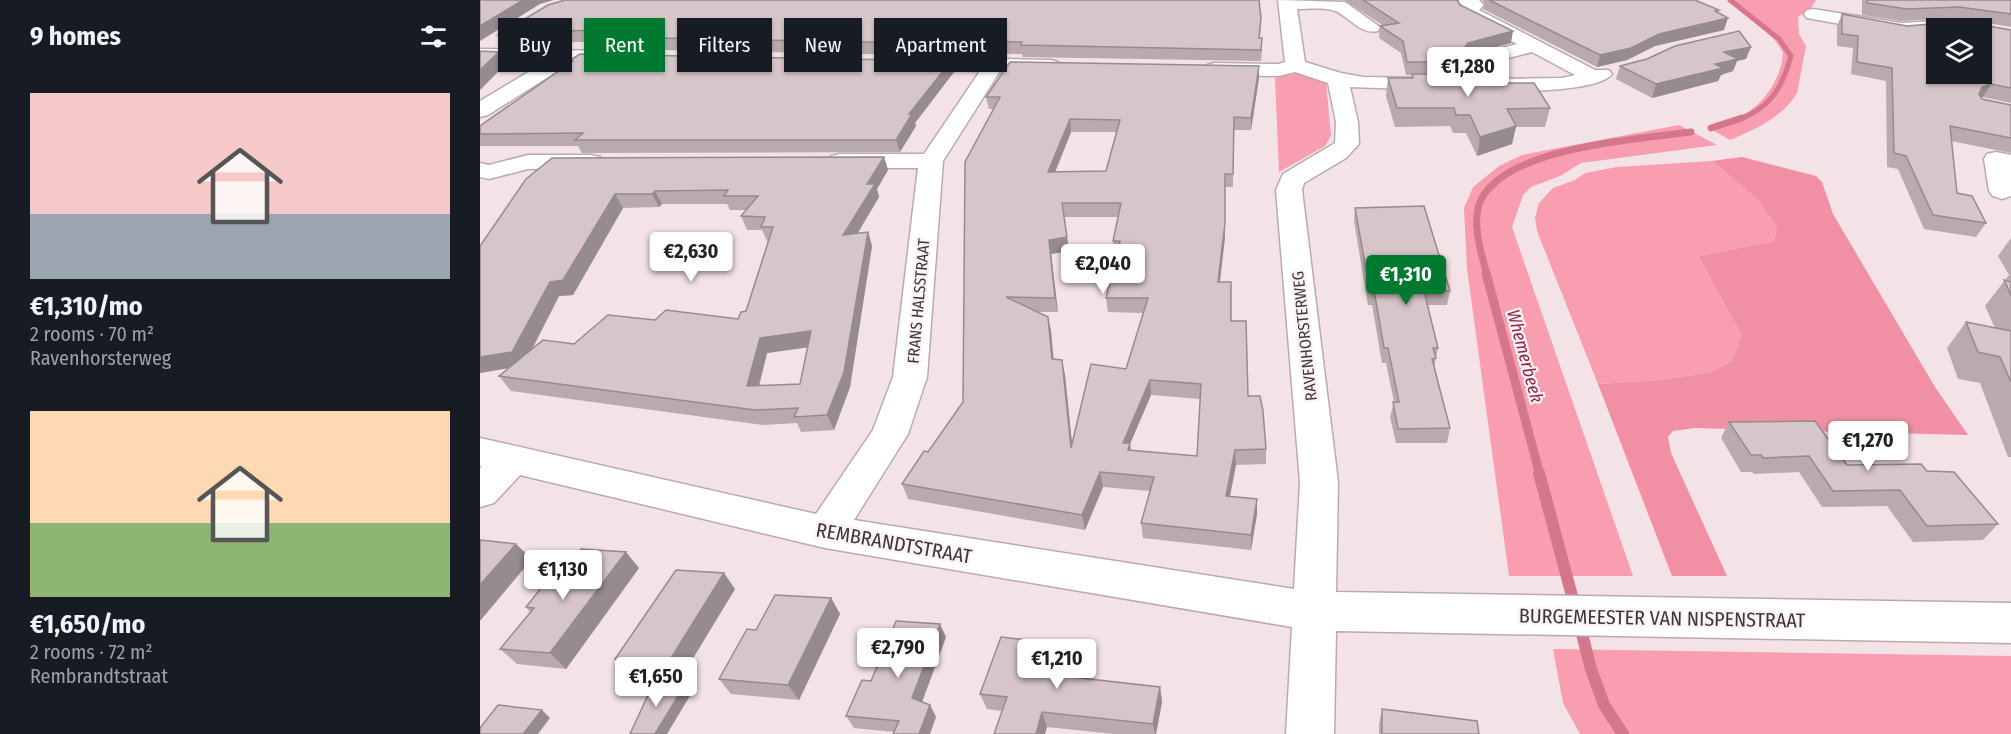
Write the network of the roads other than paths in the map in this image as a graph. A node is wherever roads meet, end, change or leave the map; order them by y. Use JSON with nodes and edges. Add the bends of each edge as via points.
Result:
{"nodes":[{"id":1,"x":1288,"y":1,"type":"edge"},
{"id":2,"x":1477,"y":2,"type":"edge"},
{"id":3,"x":1813,"y":14,"type":"dead end"},
{"id":4,"x":1371,"y":27,"type":"dead end"},
{"id":5,"x":1926,"y":28,"type":"edge"},
{"id":6,"x":498,"y":41,"type":"edge"},
{"id":7,"x":1534,"y":46,"type":"junction"},
{"id":8,"x":480,"y":54,"type":"edge"},
{"id":9,"x":498,"y":54,"type":"edge"},
{"id":10,"x":1007,"y":65,"type":"edge"},
{"id":11,"x":1295,"y":65,"type":"junction"},
{"id":12,"x":1065,"y":67,"type":"edge"},
{"id":13,"x":1624,"y":68,"type":"edge"},
{"id":14,"x":1196,"y":69,"type":"edge"},
{"id":15,"x":542,"y":72,"type":"edge"},
{"id":16,"x":989,"y":72,"type":"edge"},
{"id":17,"x":1594,"y":77,"type":"junction"},
{"id":18,"x":1338,"y":79,"type":"junction"},
{"id":19,"x":1478,"y":84,"type":"junction"},
{"id":20,"x":480,"y":110,"type":"edge"},
{"id":21,"x":812,"y":161,"type":"edge"},
{"id":22,"x":931,"y":161,"type":"junction"},
{"id":23,"x":611,"y":162,"type":"edge"},
{"id":24,"x":2011,"y":162,"type":"edge"},
{"id":25,"x":483,"y":175,"type":"edge"},
{"id":26,"x":2002,"y":190,"type":"dead end"},
{"id":27,"x":496,"y":456,"type":"edge"},
{"id":28,"x":480,"y":492,"type":"edge"},
{"id":29,"x":825,"y":532,"type":"junction"},
{"id":30,"x":1312,"y":611,"type":"junction"},
{"id":31,"x":2011,"y":622,"type":"edge"},
{"id":32,"x":1310,"y":734,"type":"edge"}],
"edges":[{"from":1,"to":4,"type":"street","via":[[1339,6]]},
{"from":1,"to":11,"type":"street"},
{"from":2,"to":7,"type":"street","via":[[1465,10]]},
{"from":3,"to":5,"type":"street","via":[[1901,29]]},
{"from":6,"to":8,"type":"street"},
{"from":7,"to":17,"type":"street"},
{"from":7,"to":19,"type":"street","via":[[1475,60],[1471,66]]},
{"from":8,"to":9,"type":"street"},
{"from":10,"to":12,"type":"street"},
{"from":11,"to":14,"type":"street","via":[[1279,70]]},
{"from":11,"to":18,"type":"street"},
{"from":13,"to":17,"type":"street"},
{"from":15,"to":20,"type":"street"},
{"from":16,"to":22,"type":"street","name":"FRANS HALSSTRAAT"},
{"from":17,"to":19,"type":"street","via":[[1562,84]]},
{"from":18,"to":19,"type":"street","via":[[1363,83]]},
{"from":18,"to":30,"type":"street","name":"RAVENHORSTERWEG","via":[[1347,143],[1340,153],[1292,179],[1289,190],[1319,482]]},
{"from":21,"to":22,"type":"street"},
{"from":22,"to":29,"type":"street","name":"FRANS HALSSTRAAT","via":[[910,377],[890,434]]},
{"from":23,"to":25,"type":"street","via":[[528,162]]},
{"from":24,"to":26,"type":"street","via":[[1996,159]]},
{"from":27,"to":28,"type":"street"},
{"from":27,"to":29,"type":"street","name":"REMBRANDTSTRAAT"},
{"from":29,"to":30,"type":"street","name":"REMBRANDTSTRAAT"},
{"from":30,"to":31,"type":"street","name":"BURGEMEESTER VAN NISPENSTRAAT"},
{"from":30,"to":32,"type":"street","name":"RAVENHORSTERWEG"}]}
